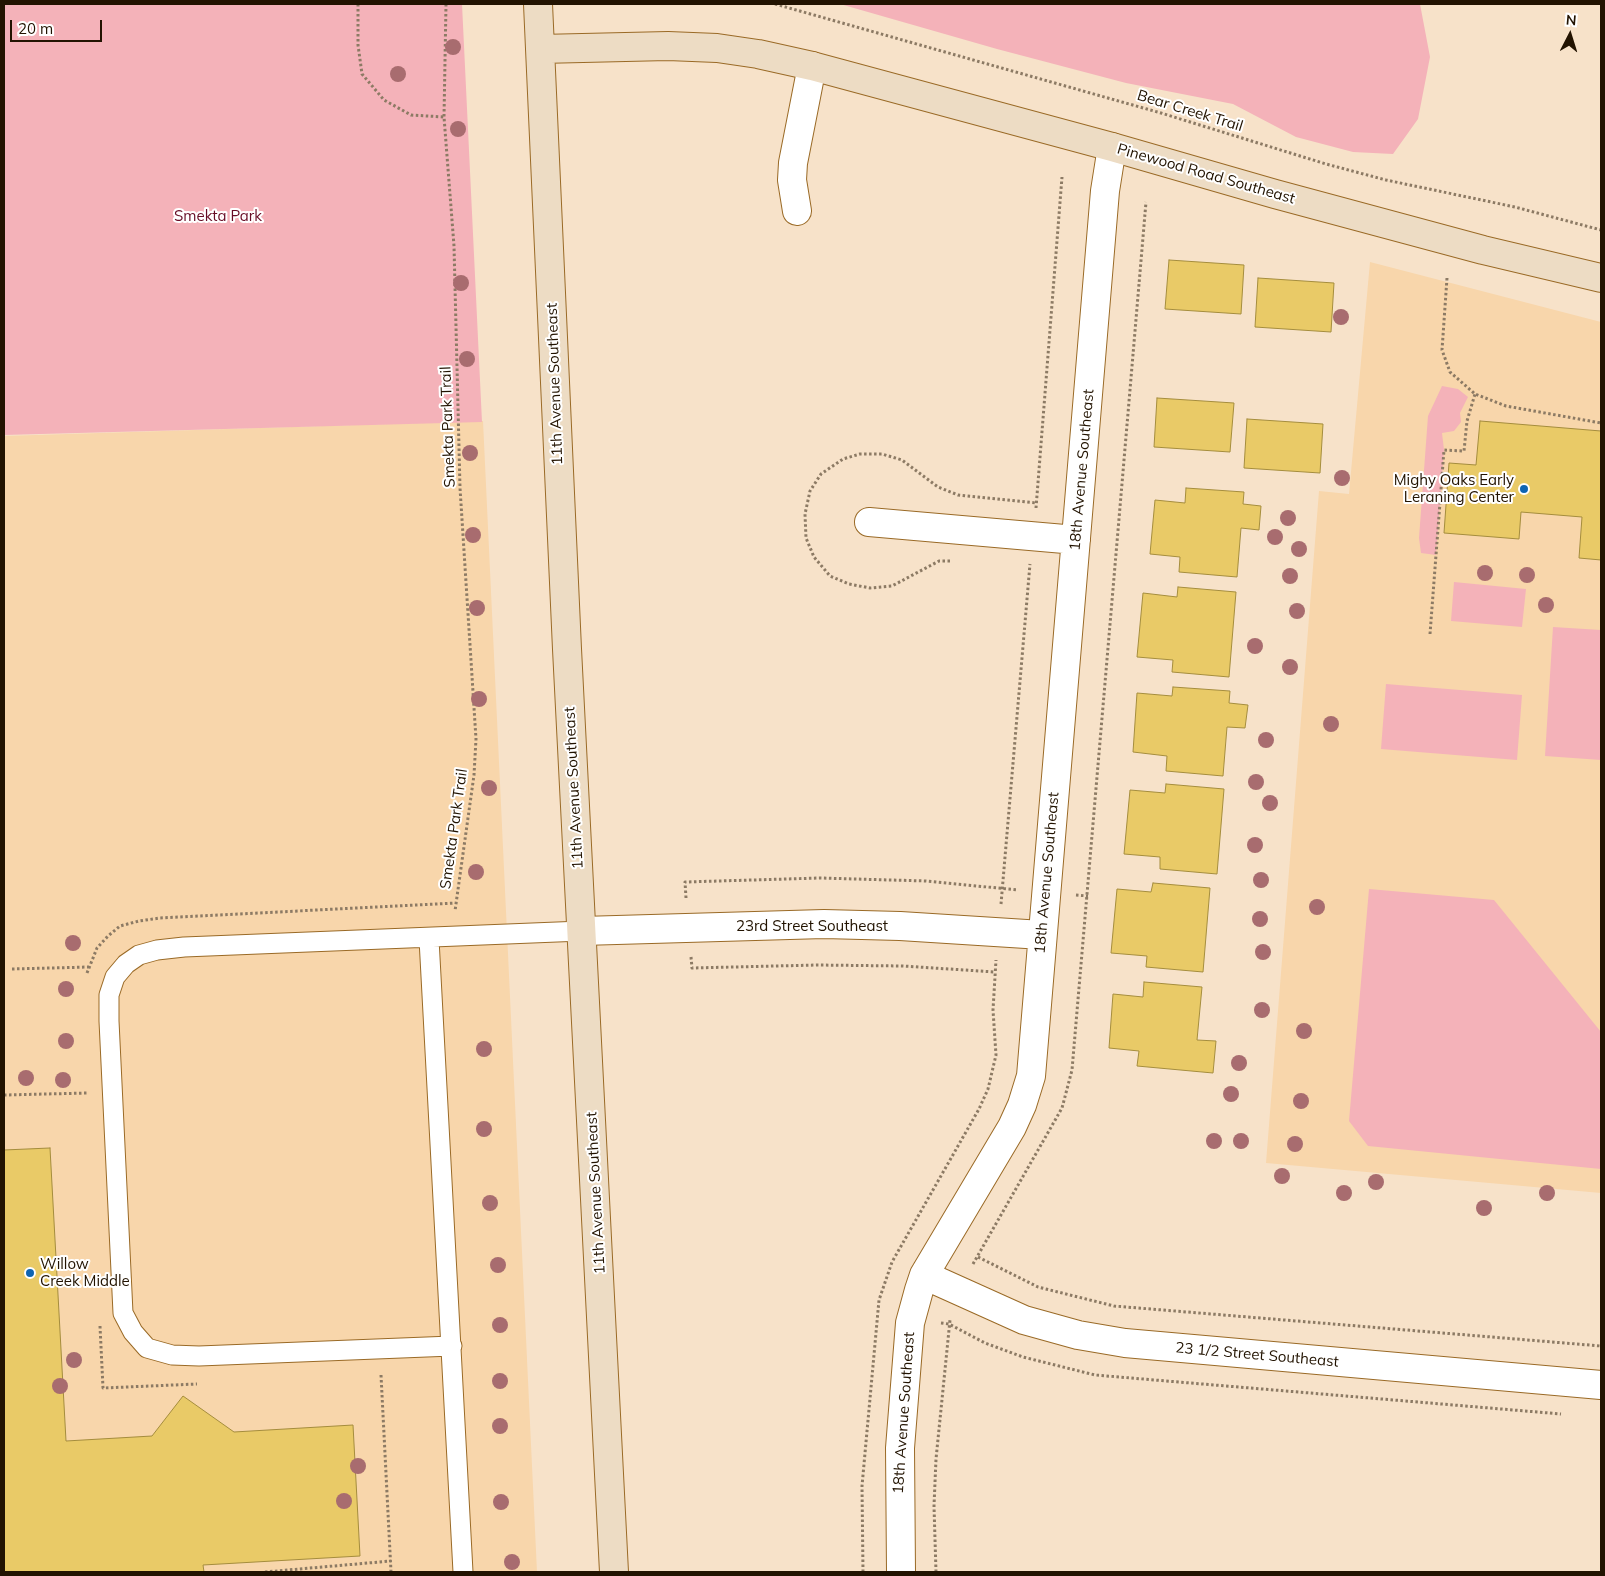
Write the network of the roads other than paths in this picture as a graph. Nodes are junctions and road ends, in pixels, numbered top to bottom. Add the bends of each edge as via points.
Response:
1 (538, 4) edge
2 (540, 49) junction
3 (812, 66) junction
4 (1112, 147) junction
5 (797, 211) dead end
6 (1601, 278) edge
7 (870, 522) dead end
8 (1076, 540) junction
9 (582, 931) junction
10 (1042, 935) junction
11 (429, 939) junction
12 (924, 1275) junction
13 (452, 1346) junction
14 (1601, 1386) edge
15 (462, 1572) edge
16 (614, 1572) edge
17 (901, 1572) edge

1 - 2 main road, 11th Avenue Southeast
2 - 3 main road, Pinewood Road Southeast via 717,48
2 - 9 main road, 11th Avenue Southeast
3 - 4 main road, Pinewood Road Southeast
3 - 5 street via 793,163
4 - 6 main road, Pinewood Road Southeast via 1275,194
4 - 8 street, 18th Avenue Southeast via 1105,191
7 - 8 street
8 - 10 street, 18th Avenue Southeast
9 - 10 street, 23rd Street Southeast via 824,924
9 - 11 lane
9 - 16 main road, 11th Avenue Southeast
10 - 12 street, 18th Avenue Southeast via 1031,1076 1022,1105
11 - 13 lane
11 - 13 lane via 157,950 139,955 115,977 109,995 123,1313 147,1348 172,1355
12 - 14 street, 23 1/2 Street Southeast via 1024,1320 1125,1344
12 - 17 street, 18th Avenue Southeast via 910,1323 905,1376 899,1486
13 - 15 lane

